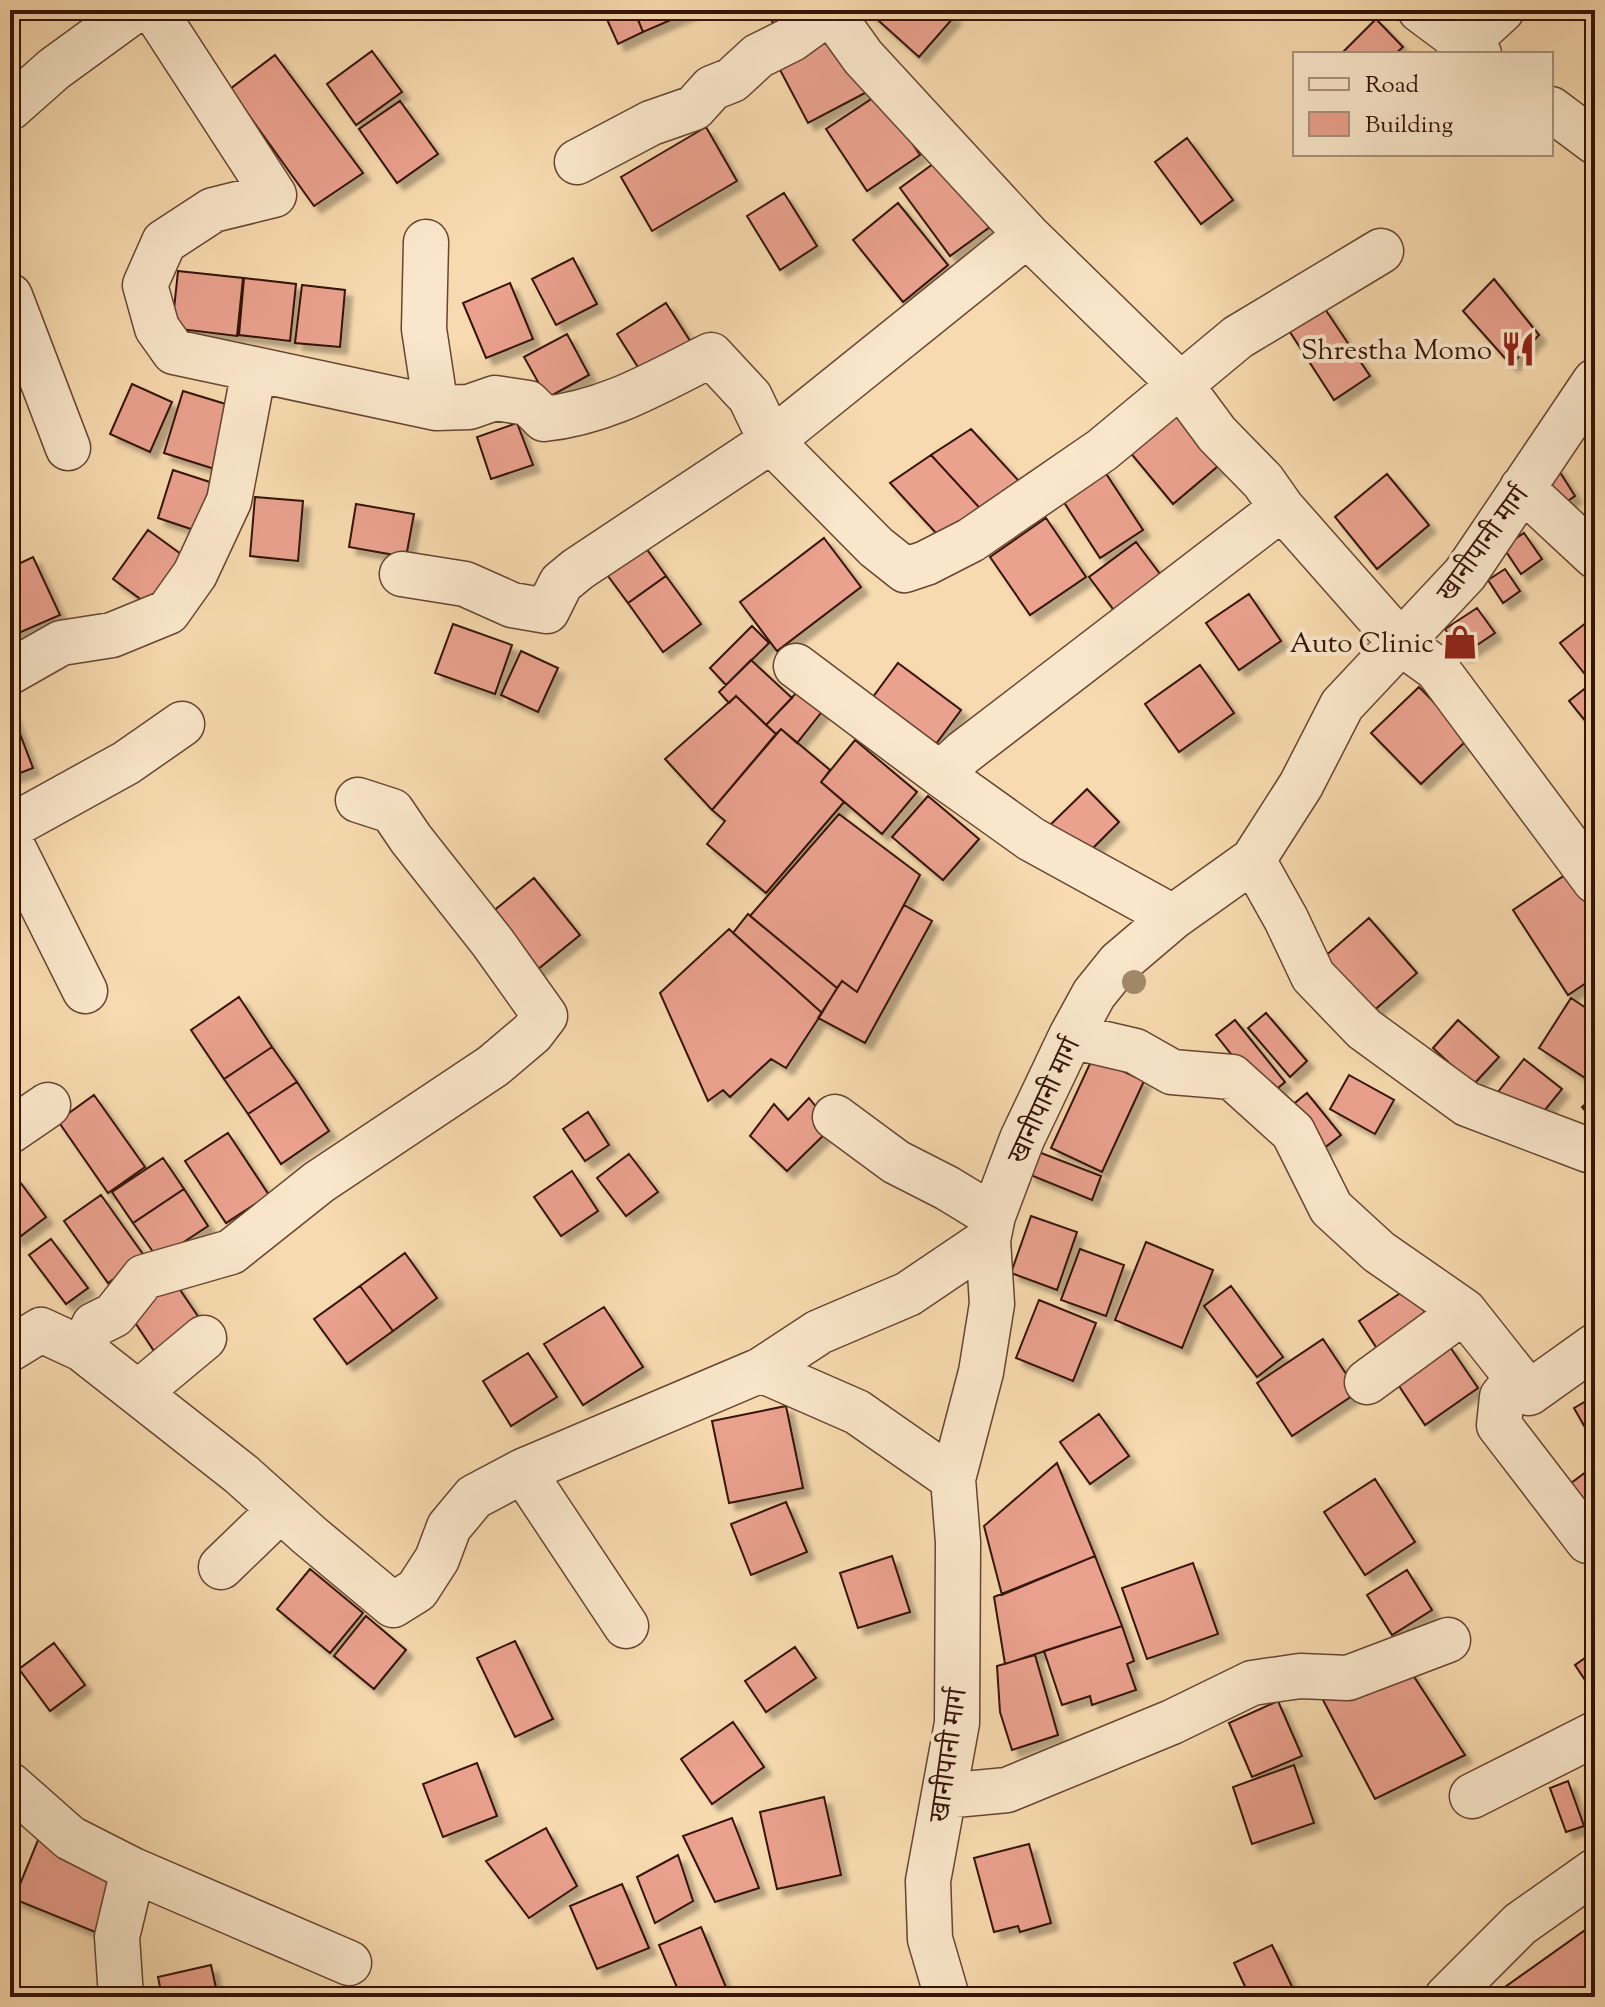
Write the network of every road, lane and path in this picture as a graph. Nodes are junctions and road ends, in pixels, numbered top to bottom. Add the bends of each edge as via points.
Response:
1 (135, 10) edge
2 (154, 10) edge
3 (1420, 10) edge
4 (1502, 10) edge
5 (831, 11) edge
6 (1472, 49) edge
7 (10, 108) edge
8 (1553, 110) edge
9 (1594, 138) edge
10 (577, 162) dead end
11 (1027, 235) junction
12 (426, 242) dead end
13 (1381, 251) dead end
14 (10, 296) edge
15 (254, 370) junction
16 (1595, 381) edge
17 (1180, 384) junction
18 (436, 408) junction
19 (771, 441) junction
20 (68, 448) dead end
21 (1522, 488) junction
22 (1282, 508) junction
23 (1595, 556) edge
24 (402, 574) dead end
25 (1401, 643) junction
26 (796, 666) dead end
27 (10, 672) edge
28 (182, 724) dead end
29 (940, 774) junction
30 (358, 800) dead end
31 (10, 827) edge
32 (10, 841) edge
33 (1253, 860) junction
34 (1595, 881) edge
35 (1173, 917) junction
36 (85, 991) dead end
37 (1071, 1036) junction
38 (48, 1105) dead end
39 (835, 1117) dead end
40 (10, 1131) edge
41 (1588, 1150) dead end
42 (991, 1228) junction
43 (1464, 1311) junction
44 (204, 1338) dead end
45 (1595, 1346) edge
46 (10, 1349) edge
47 (82, 1349) junction
48 (761, 1370) junction
49 (1517, 1378) junction
50 (1367, 1382) dead end
51 (138, 1393) junction
52 (523, 1471) junction
53 (953, 1479) junction
54 (280, 1510) junction
55 (1595, 1542) edge
56 (221, 1567) dead end
57 (626, 1626) dead end
58 (1448, 1640) dead end
59 (1595, 1734) edge
60 (10, 1785) edge
61 (944, 1796) junction
62 (1472, 1796) dead end
63 (133, 1870) junction
64 (1595, 1871) edge
65 (349, 1963) dead end
66 (121, 1997) edge
67 (947, 1997) edge
68 (1447, 1997) edge

1 - 7 street
2 - 15 street via 274,195 213,210 164,242 145,285 157,328 174,352
3 - 6 street
4 - 6 street
5 - 10 street via 758,56 732,80 712,88 694,108 651,123
5 - 11 street via 863,57
8 - 9 street
11 - 17 street
11 - 19 street
12 - 18 street via 424,329
13 - 17 street via 1238,337
14 - 20 street
15 - 18 street
15 - 27 street via 229,501 195,574 168,612 112,635 61,643
16 - 21 street, खानीपानी मार्ग
17 - 19 street via 1102,450 971,540 905,570
17 - 22 street
18 - 19 street via 469,407 495,398 528,403 544,419 578,415 630,397 711,355 750,397
19 - 24 street via 578,569 561,583 547,611 512,605 465,584
21 - 23 street
21 - 25 street, खानीपानी मार्ग via 1465,574
22 - 25 street
22 - 29 street
25 - 33 street, खानीपानी मार्ग via 1342,705 1301,785
25 - 34 street via 1437,669
26 - 29 street
28 - 31 street via 126,763
29 - 35 street via 1031,839
30 - 47 street via 392,811 545,1016 493,1066 319,1182 231,1252 144,1277 114,1315 94,1325
32 - 36 street
33 - 35 street, खानीपानी मार्ग
33 - 41 street via 1313,976 1364,1029 1467,1104
35 - 37 street, खानीपानी मार्ग via 1119,963
37 - 42 street, खानीपानी मार्ग via 1022,1139
37 - 43 street via 1135,1051 1172,1072 1232,1077 1293,1132 1331,1208 1379,1252
38 - 40 street
39 - 42 street via 896,1162 947,1188
42 - 48 street via 908,1294 819,1332
42 - 53 street, खानीपानी मार्ग via 992,1304 981,1372
43 - 49 street
43 - 50 street
44 - 51 street
45 - 49 street via 1529,1393
46 - 47 street via 41,1330
47 - 51 street
48 - 52 street
48 - 53 street via 857,1412
49 - 55 street via 1502,1397 1499,1425 1588,1541
51 - 54 street
52 - 54 street via 474,1497 449,1527 417,1590 393,1605
52 - 57 street
53 - 61 street, खानीपानी मार्ग via 957,1723
54 - 56 street
58 - 61 street via 1348,1678 1300,1676 1252,1683 1007,1790
59 - 62 street
60 - 63 street via 70,1838
61 - 67 street, खानीपानी मार्ग via 928,1881 930,1939
63 - 65 street
63 - 66 street via 117,1937
64 - 68 street via 1520,1924

